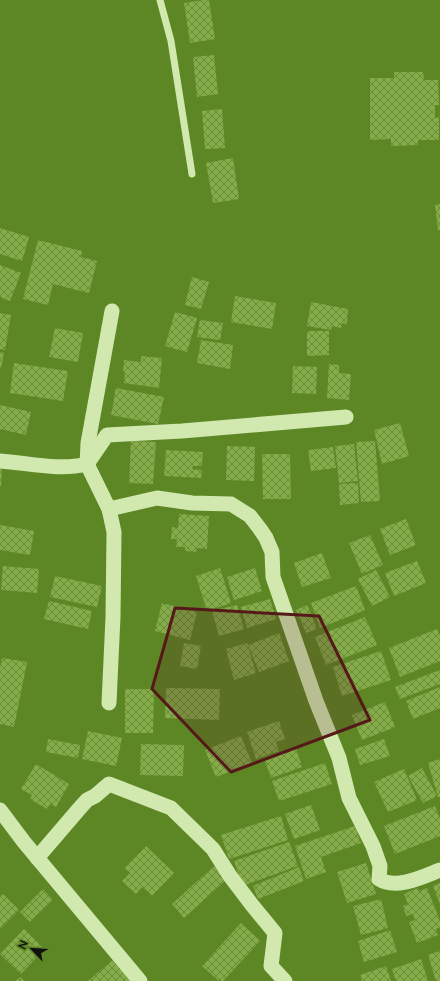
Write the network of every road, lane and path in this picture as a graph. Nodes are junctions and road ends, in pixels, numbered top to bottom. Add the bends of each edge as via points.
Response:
1 (160, 0) edge
2 (192, 174) dead end
3 (112, 311) dead end
4 (346, 417) dead end
5 (0, 461) edge
6 (87, 464) junction
7 (109, 509) junction
8 (109, 703) dead end
9 (0, 810) edge
10 (37, 858) junction
11 (440, 870) edge
12 (140, 981) edge
13 (285, 981) edge

1 - 2 lane via 171,41
3 - 6 street via 88,443
4 - 6 street via 107,435
5 - 6 street via 48,467 76,467
6 - 7 street
7 - 8 street via 114,532
7 - 11 street via 157,498 192,503 231,504 250,516 266,538 272,552 273,577 316,701 339,758 349,798 373,846 380,866 379,879 385,883 403,882
9 - 10 street
10 - 12 street
10 - 13 street via 79,808 109,784 171,808 214,850 230,876 275,933 271,966

